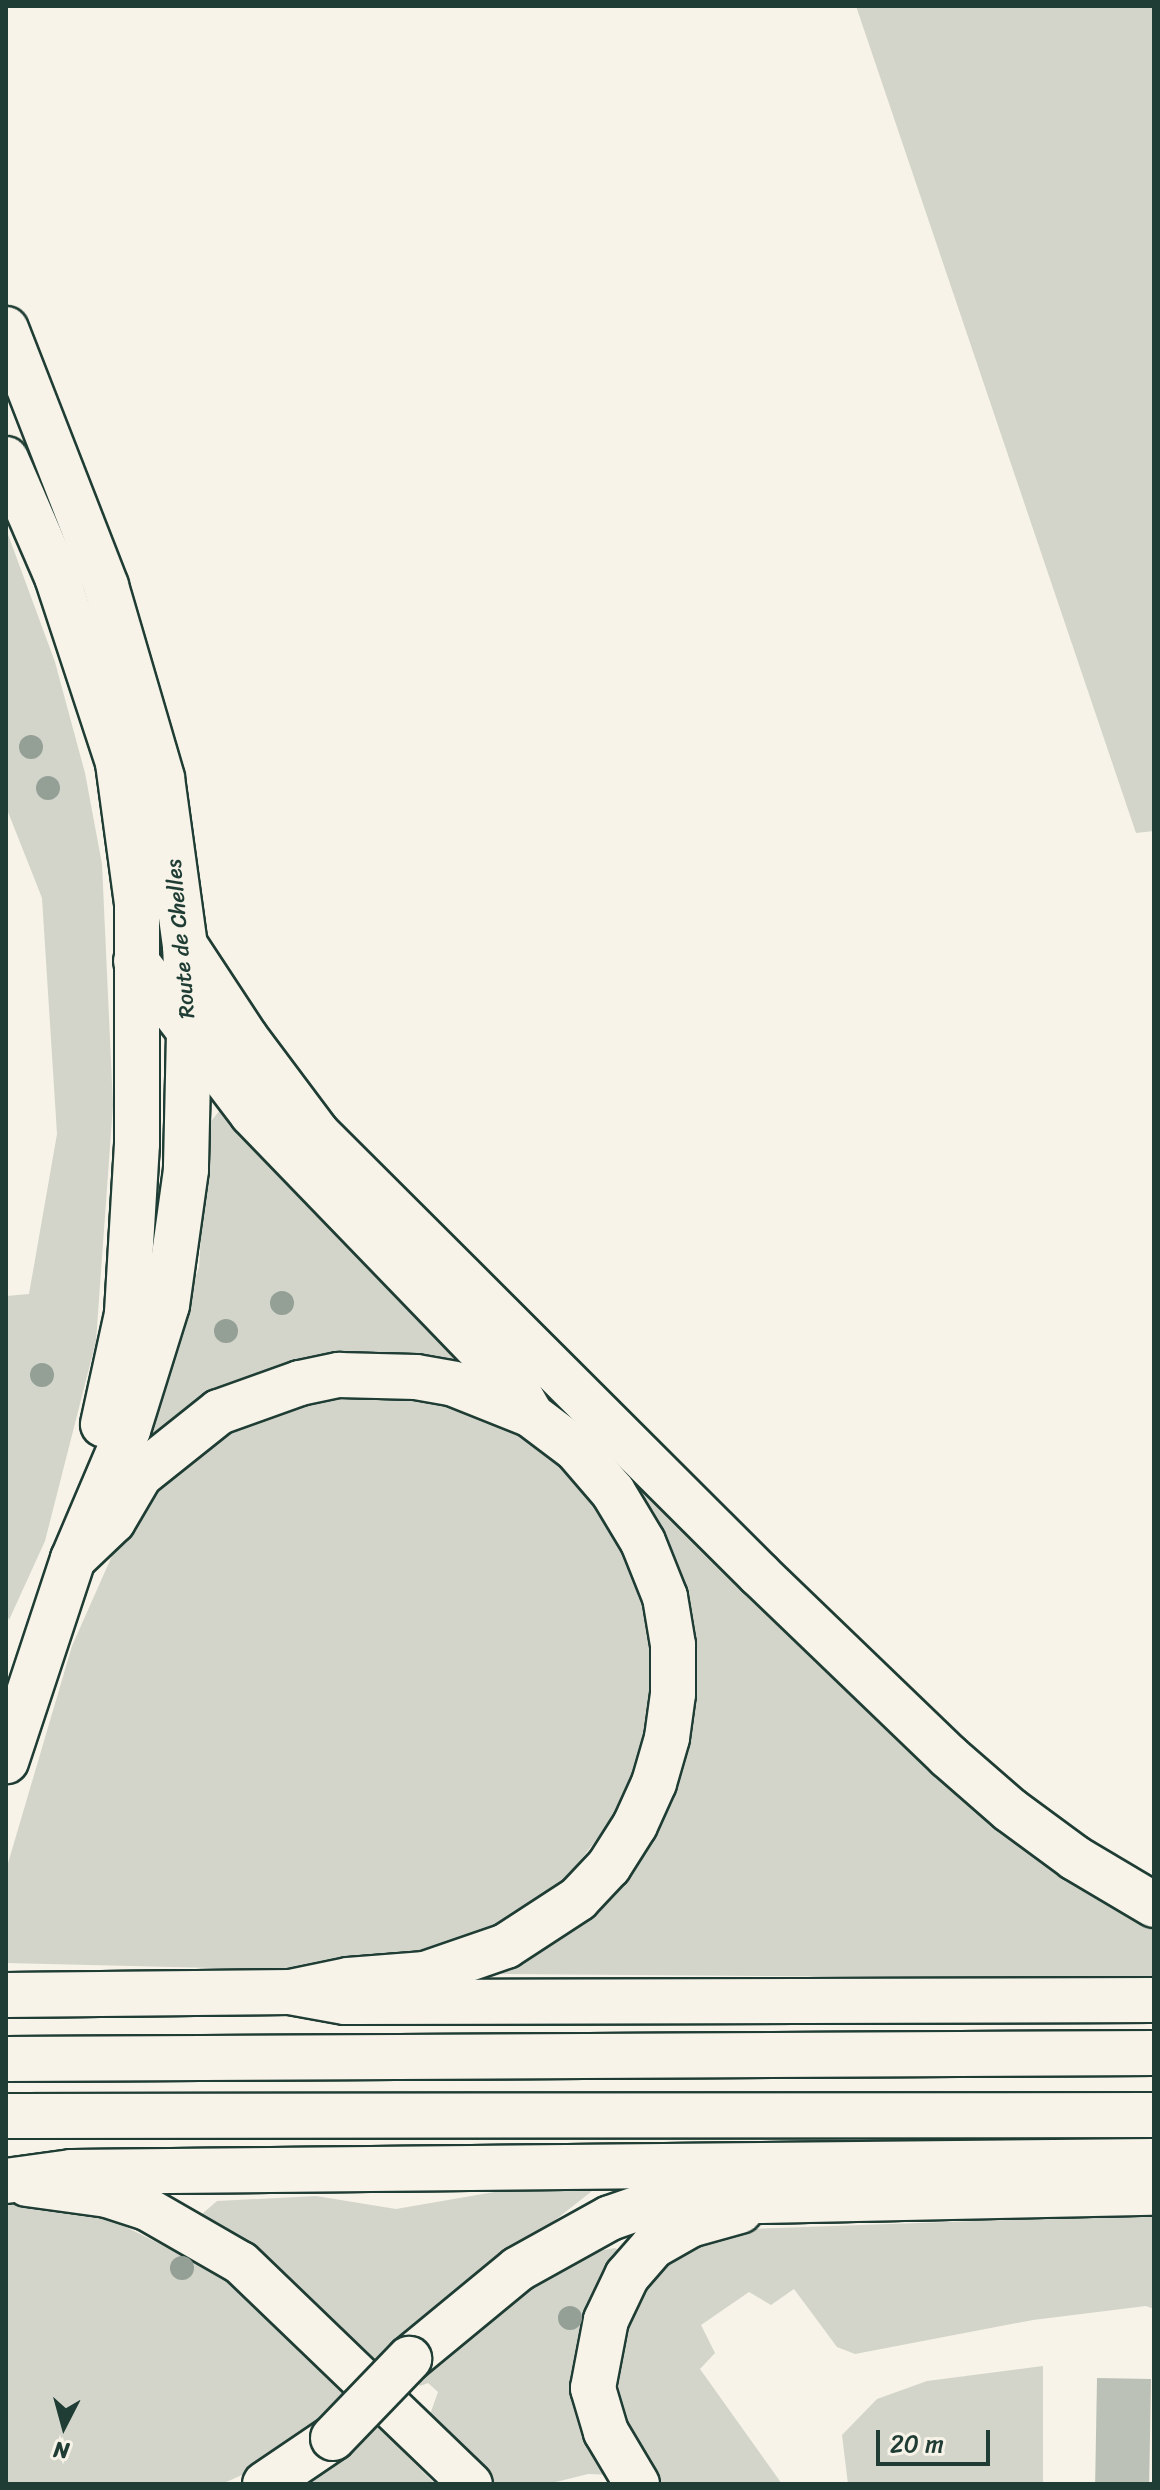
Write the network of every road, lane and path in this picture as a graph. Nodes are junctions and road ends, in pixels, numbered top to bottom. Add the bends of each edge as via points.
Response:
1 (6, 329) edge
2 (6, 459) edge
3 (185, 945) junction
4 (136, 961) junction
5 (189, 1033) junction
6 (531, 1415) junction
7 (73, 1559) junction
8 (6, 1761) edge
9 (1154, 1905) edge
10 (290, 1992) junction
11 (6, 1995) edge
12 (1154, 2000) edge
13 (1154, 2053) edge
14 (6, 2059) edge
15 (1154, 2115) edge
16 (6, 2116) edge
17 (1154, 2161) edge
18 (6, 2181) edge
19 (1154, 2193) edge
20 (760, 2201) junction
21 (265, 2484) edge
22 (471, 2484) edge
23 (637, 2484) edge

1 - 3 main road, Route de Chelles via 106,586 154,748
2 - 4 main road, Route de Chelles via 57,577 118,763 137,904
3 - 5 main road, Route de Chelles
3 - 9 main road via 317,1133 760,1575 1010,1810 1075,1858
4 - 5 main road
4 - 7 main road, Route de Chelles via 137,1144 127,1314
5 - 6 main road via 252,1114 514,1385
5 - 7 main road, Route de Chelles via 186,1170 167,1305 128,1430
6 - 7 main road via 454,1384 416,1377 339,1375 288,1387 219,1412 193,1431 140,1475 113,1521
6 - 10 main road via 576,1449 613,1492 643,1542 665,1597 673,1645 673,1694 654,1783 609,1866 578,1899 538,1928 506,1946 425,1974 348,1980
7 - 8 main road, Route de Chelles
10 - 11 main road
10 - 12 main road via 345,2002
13 - 14 main road
15 - 16 main road
17 - 18 main road via 71,2172
18 - 22 street via 107,2196 147,2209 241,2263
19 - 20 main road
20 - 21 main road, bridge via 722,2191 659,2201 610,2218 518,2269 409,2359 333,2438
20 - 23 main road via 731,2216 690,2225 653,2246 627,2276 606,2320 593,2388 606,2432

